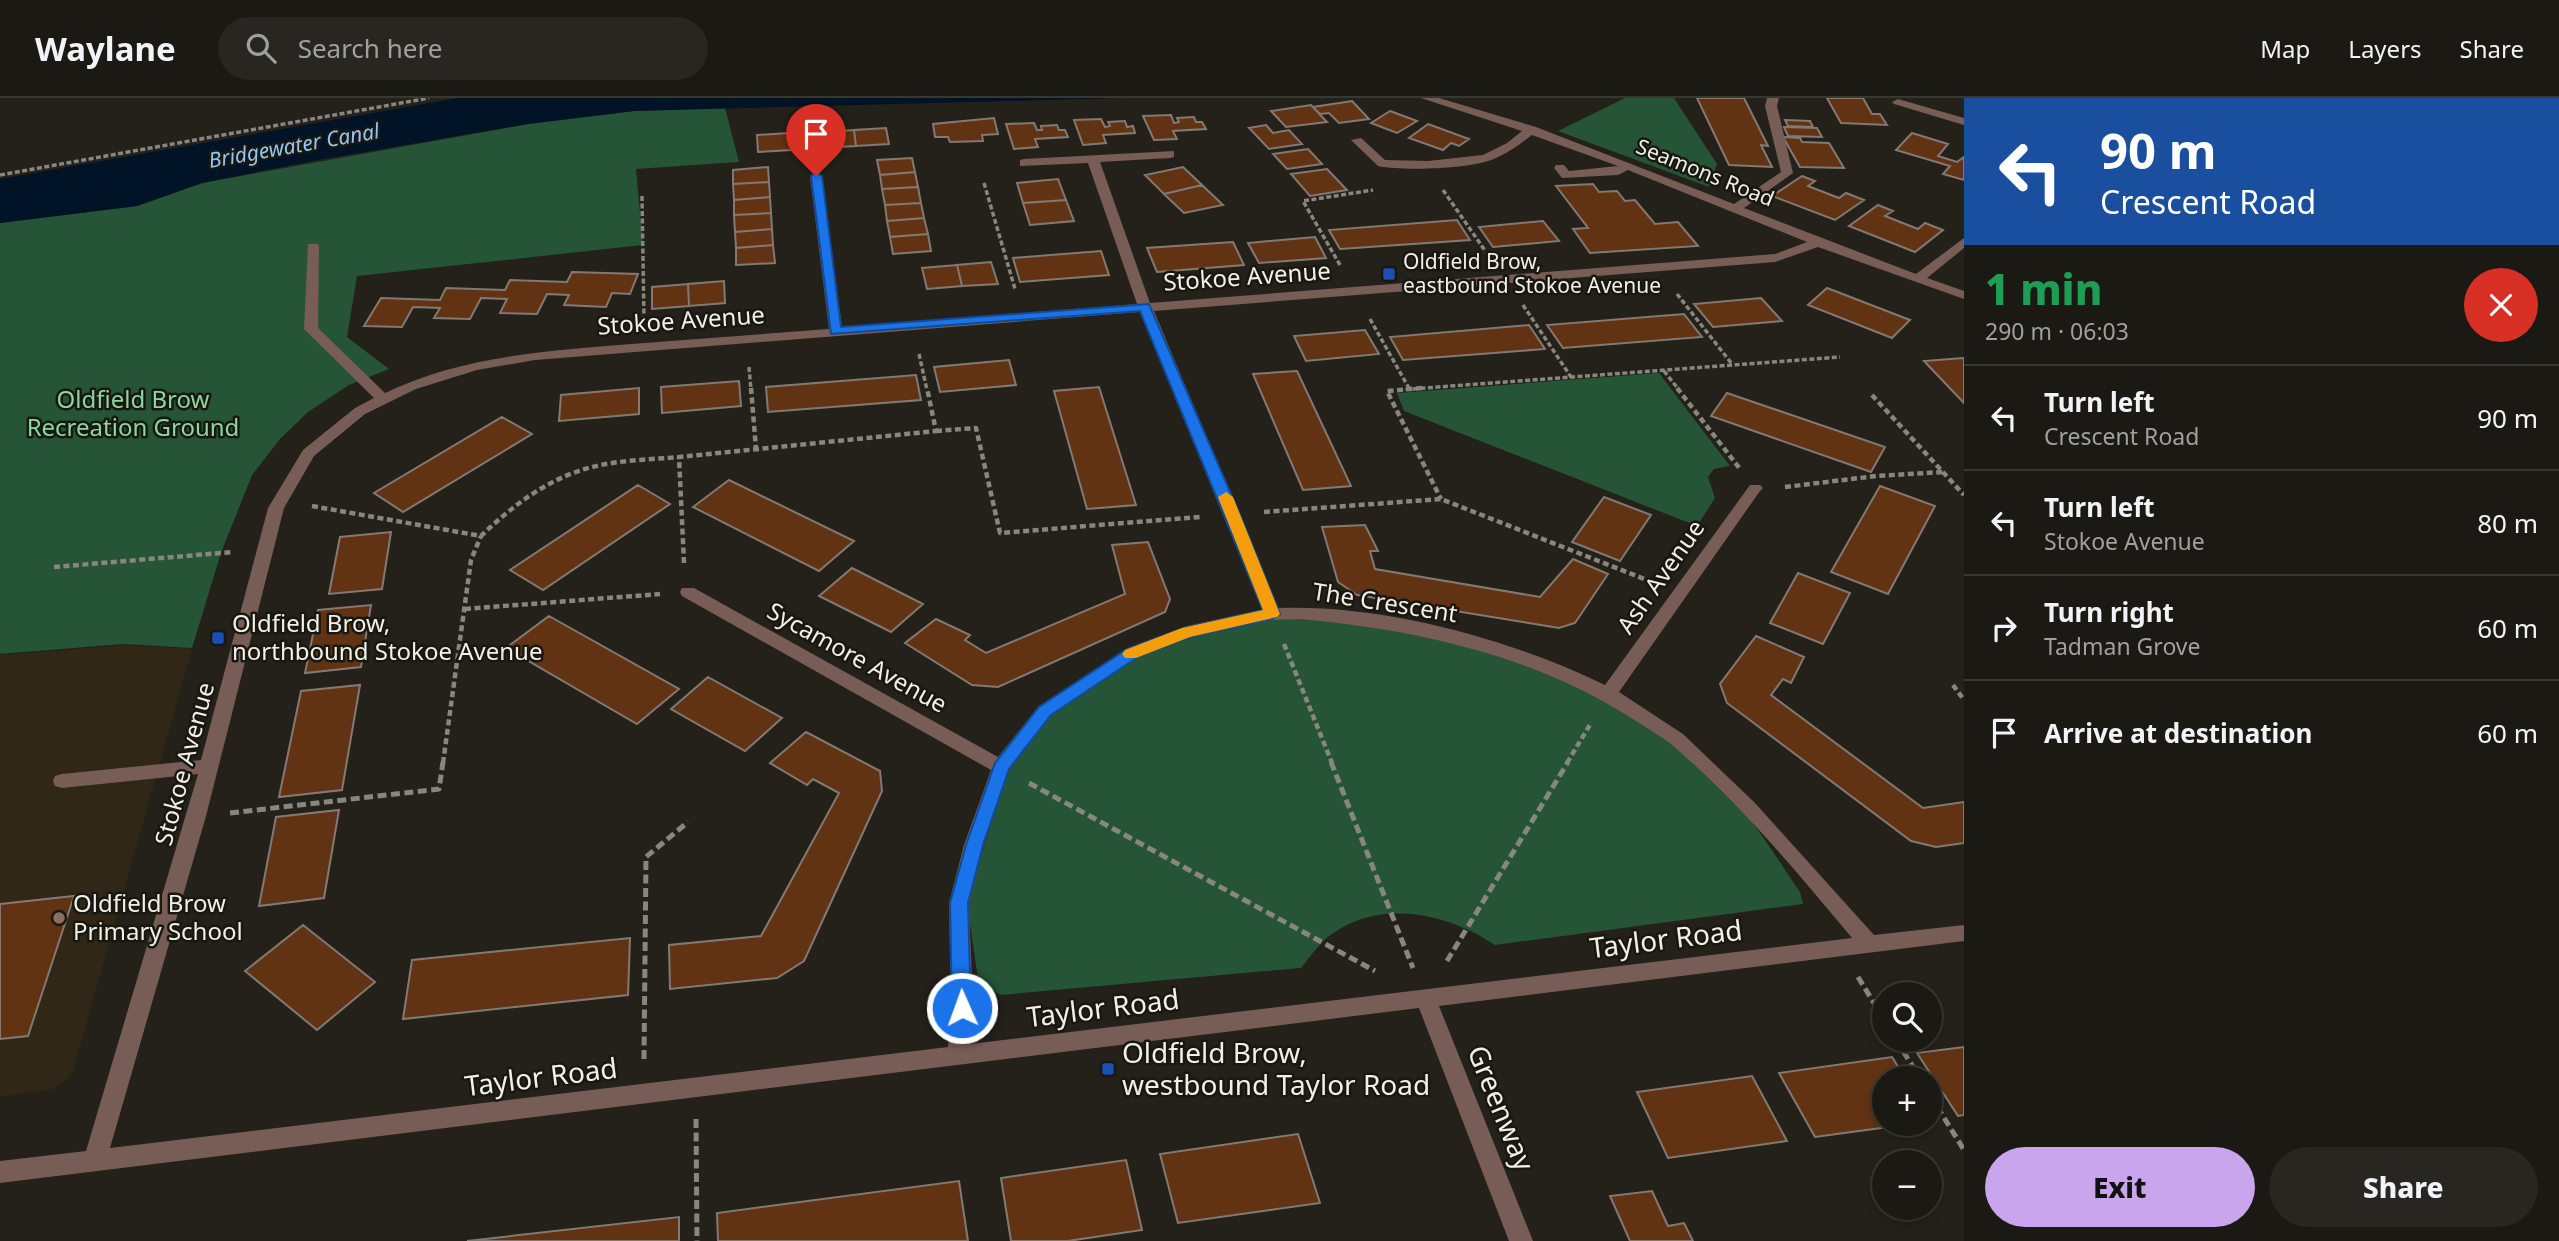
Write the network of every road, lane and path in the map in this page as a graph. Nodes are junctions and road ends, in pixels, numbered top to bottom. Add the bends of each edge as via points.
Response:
1 (429, 98) edge
2 (1427, 98) edge
3 (1773, 98) edge
4 (1898, 102) dead end
5 (1964, 122) edge
6 (1532, 129) junction
7 (1357, 139) dead end
8 (1170, 154) dead end
9 (1093, 159) junction
10 (1024, 163) dead end
11 (1382, 163) junction
12 (1628, 165) junction
13 (1560, 168) dead end
14 (1392, 172) dead end
15 (0, 175) edge
16 (816, 176) dead end
17 (1435, 180) dead end
18 (984, 183) dead end
19 (1382, 188) dead end
20 (642, 196) dead end
21 (1736, 208) junction
22 (1815, 240) junction
23 (1964, 242) edge
24 (313, 247) dead end
25 (1656, 268) junction
26 (1917, 279) junction
27 (1507, 280) junction
28 (1355, 293) junction
29 (1964, 295) edge
30 (1145, 307) junction
31 (1023, 317) junction
32 (913, 326) junction
33 (836, 331) junction
34 (746, 338) junction
35 (644, 346) junction
36 (1840, 357) dead end
37 (1732, 365) junction
38 (1663, 370) junction
39 (1571, 377) junction
40 (1410, 390) junction
41 (1872, 395) dead end
42 (383, 399) junction
43 (936, 431) junction
44 (756, 449) junction
45 (679, 457) junction
46 (1943, 472) junction
47 (1755, 488) junction
48 (1964, 495) edge
49 (1441, 499) junction
50 (281, 500) junction
51 (1233, 515) junction
52 (481, 536) junction
53 (265, 550) junction
54 (54, 567) dead end
55 (688, 592) junction
56 (1679, 592) junction
57 (465, 609) junction
58 (1272, 614) junction
59 (1953, 685) dead end
60 (1608, 694) junction
61 (1964, 700) edge
62 (209, 766) junction
63 (1001, 767) junction
64 (62, 781) dead end
65 (196, 816) junction
66 (688, 822) dead end
67 (1964, 933) edge
68 (1868, 944) junction
69 (1840, 948) junction
70 (1425, 998) junction
71 (1872, 1000) edge
72 (958, 1056) junction
73 (696, 1089) junction
74 (644, 1095) junction
75 (1942, 1114) edge
76 (1964, 1150) edge
77 (95, 1160) junction
78 (0, 1172) edge
79 (697, 1241) edge
80 (1521, 1241) edge

1 - 15 path
2 - 6 street, Seamons Road
3 - 21 street via 1787,173
4 - 5 street
6 - 11 street via 1486,158 1428,165
6 - 12 street, Seamons Road
7 - 11 street
8 - 9 street
9 - 10 street
9 - 30 street
11 - 14 street
12 - 13 street via 1618,171 1566,175
12 - 21 street, Seamons Road
16 - 33 street
17 - 27 path
18 - 31 path
19 - 28 path via 1303,201
20 - 35 path
21 - 22 street, Seamons Road
22 - 25 street, Stokoe Avenue via 1794,254 1775,258
22 - 26 street, Seamons Road
23 - 26 street
24 - 42 street via 311,329
25 - 27 street, Stokoe Avenue
25 - 37 path
26 - 29 street, Seamons Road
27 - 28 street, Stokoe Avenue
27 - 39 path
28 - 30 street, Stokoe Avenue
28 - 40 path
30 - 31 street, Stokoe Avenue
30 - 51 street
31 - 32 street, Stokoe Avenue
32 - 33 street, Stokoe Avenue
32 - 43 path
33 - 34 street, Stokoe Avenue
34 - 35 street, Stokoe Avenue
34 - 44 path
35 - 42 street, Stokoe Avenue via 475,366
36 - 37 path
37 - 38 path
38 - 39 path
38 - 47 path
39 - 40 path
40 - 49 path via 1387,391
41 - 46 path
42 - 50 street, Stokoe Avenue via 360,411 308,453
43 - 44 path
43 - 51 path via 976,428 1000,533
44 - 45 path
45 - 52 path via 575,472 512,506
45 - 55 path
46 - 47 path
46 - 48 path
47 - 56 street, Ash Avenue
49 - 51 path
49 - 56 path
50 - 52 path
50 - 53 street, Stokoe Avenue
51 - 58 street
52 - 57 path via 471,561
53 - 54 path
53 - 62 street, Stokoe Avenue
55 - 57 path
55 - 63 street, Sycamore Avenue
56 - 60 street, Ash Avenue
57 - 65 path via 439,789
58 - 60 street, The Crescent via 1366,619 1446,635 1519,657
58 - 63 street, The Crescent via 1187,632 1132,653 1045,711
58 - 70 path
59 - 61 path
60 - 68 street, The Crescent via 1677,739 1748,808
60 - 70 path
62 - 64 street
62 - 65 street, Stokoe Avenue
63 - 70 path
63 - 72 street, The Crescent via 959,903 962,1008
65 - 77 street, Stokoe Avenue
66 - 74 path via 646,857
67 - 68 street, Taylor Road
68 - 69 street, Taylor Road
69 - 70 street, Taylor Road
69 - 71 path
70 - 72 street, Taylor Road
70 - 80 street, Greenway
72 - 73 street, Taylor Road
73 - 74 street, Taylor Road
73 - 79 path
74 - 77 street, Taylor Road
75 - 76 path
77 - 78 street, Taylor Road

